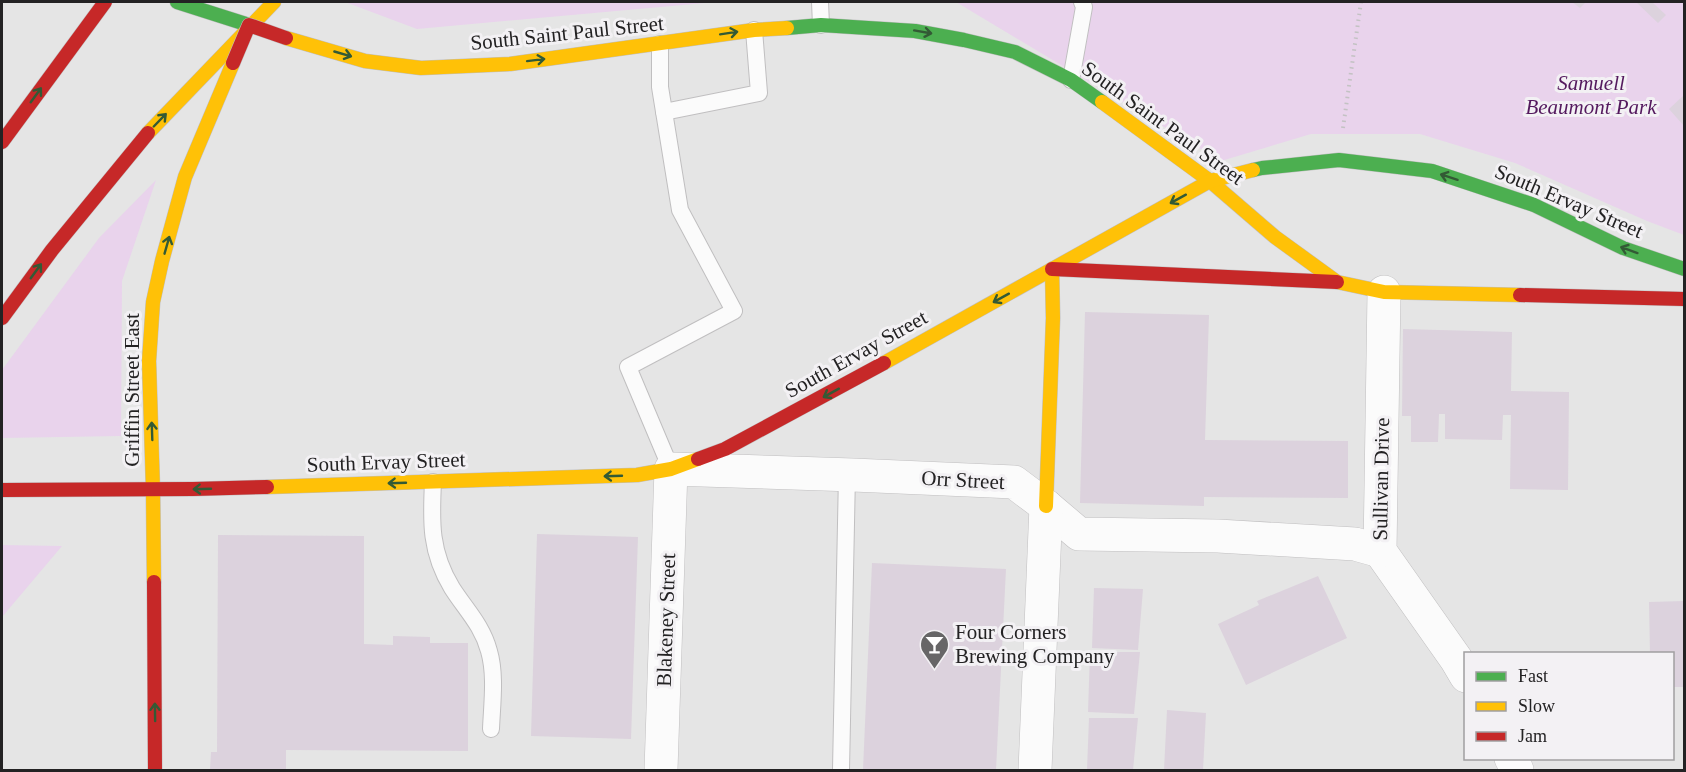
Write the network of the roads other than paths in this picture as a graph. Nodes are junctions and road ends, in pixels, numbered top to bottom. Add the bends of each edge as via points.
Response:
1 (105, 2) edge
2 (177, 2) edge
3 (257, 2) edge
4 (274, 2) edge
5 (820, 2) edge
6 (1082, 2) edge
7 (821, 25) junction
8 (249, 26) junction
9 (754, 30) junction
10 (660, 44) junction
11 (1071, 80) junction
12 (664, 112) junction
13 (2, 142) edge
14 (1210, 181) junction
15 (1053, 269) junction
16 (1684, 269) edge
17 (1337, 282) junction
18 (1383, 292) junction
19 (1684, 300) edge
20 (2, 318) edge
21 (670, 469) junction
22 (848, 474) junction
23 (432, 482) junction
24 (2, 490) edge
25 (153, 490) junction
26 (1046, 506) junction
27 (1380, 551) junction
28 (1464, 673) edge
29 (491, 729) dead end
30 (155, 771) edge
31 (661, 771) edge
32 (841, 771) edge
33 (1035, 771) edge

13 -> 1 main road
2 - 8 main road, South Saint Paul Street
3 - 8 main road, Griffin Street East
20 -> 4 main road via 153,127
5 - 7 lane
6 - 11 lane
7 - 9 main road, South Saint Paul Street
7 -> 11 main road, South Saint Paul Street via 915,31 964,40 1015,52
8 -> 10 main road, South Saint Paul Street, bridge via 365,61 422,68 510,64
25 -> 8 main road, Griffin Street East, bridge via 149,361 153,302 186,177
10 -> 9 main road, South Saint Paul Street
9 - 12 lane via 759,93
10 - 12 lane
11 - 14 main road, South Saint Paul Street
12 - 21 lane via 680,210 734,311 628,367
14 -> 15 main road, South Ervay Street
16 -> 14 main road, South Ervay Street via 1623,248 1534,205 1432,171 1339,160 1262,168
14 - 17 main road, South Saint Paul Street via 1275,237
15 - 17 main road
15 -> 21 main road, South Ervay Street via 725,450
15 - 26 main road
17 - 18 main road, South Saint Paul Street
18 - 19 main road, South Saint Paul Street
18 - 27 street, Sullivan Drive
21 - 22 street, Orr Street
21 -> 23 main road, South Ervay Street via 637,475
21 - 31 street, Blakeney Street
22 - 26 street, Orr Street via 1014,482
22 - 32 lane
23 -> 25 main road, South Ervay Street
23 - 29 lane via 431,525 437,556 490,651
24 - 25 main road, South Ervay Street
30 -> 25 main road, Griffin Street East
26 - 27 street, Orr Street via 1079,534 1218,536 1355,544
26 - 33 street
27 - 28 street, Sullivan Drive

